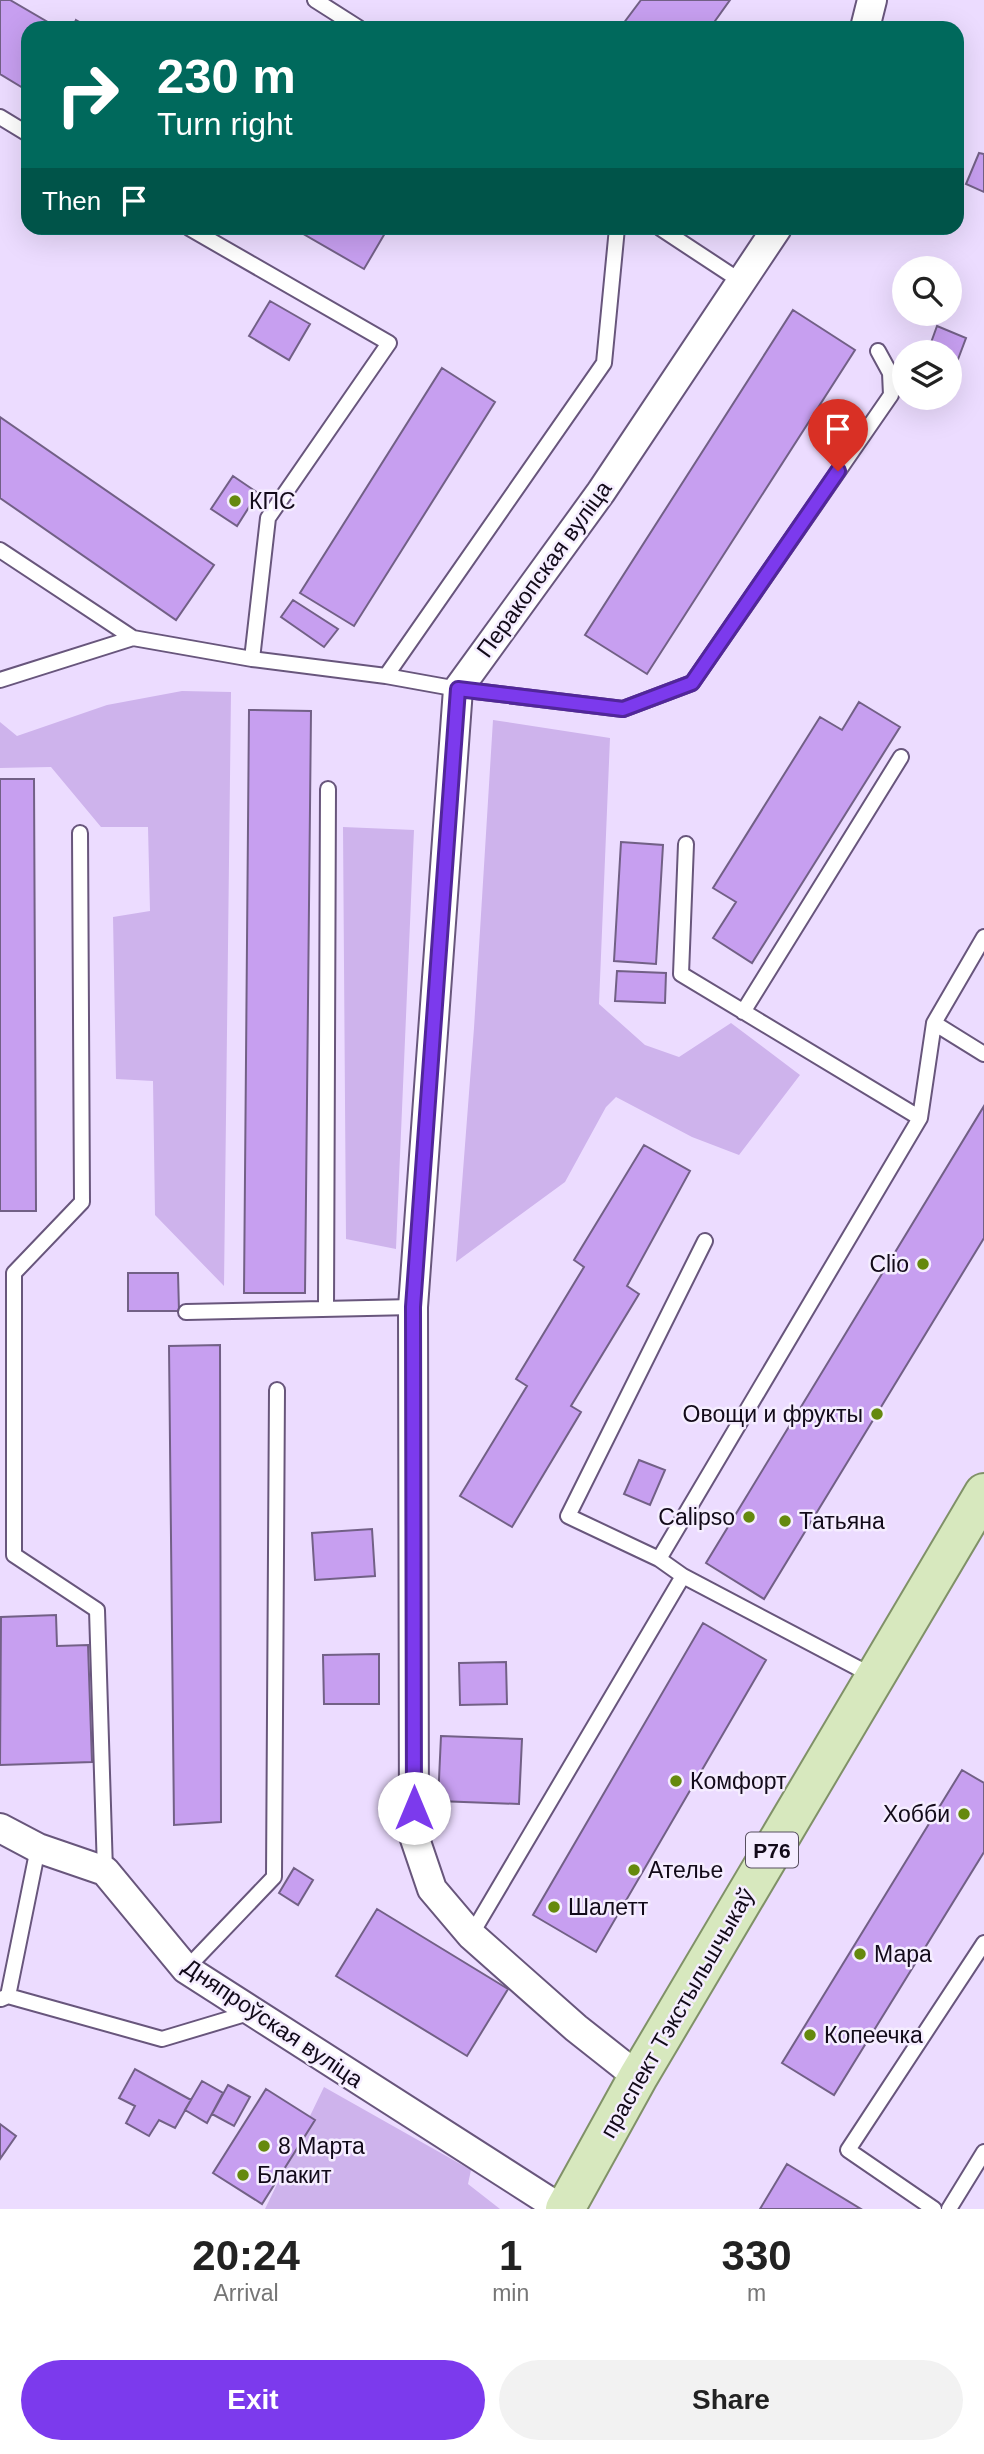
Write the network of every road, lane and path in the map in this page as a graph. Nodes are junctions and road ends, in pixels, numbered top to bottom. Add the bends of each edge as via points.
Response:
1 (315, 0) edge
2 (872, 0) edge
3 (334, 4) edge
4 (352, 21) edge
5 (867, 21) edge
6 (0, 117) edge
7 (21, 130) edge
8 (202, 235) edge
9 (616, 235) edge
10 (671, 235) edge
11 (772, 235) edge
12 (742, 282) junction
13 (878, 351) dead end
14 (0, 550) edge
15 (133, 638) junction
16 (252, 659) junction
17 (386, 676) junction
18 (0, 680) edge
19 (458, 689) junction
20 (901, 757) dead end
21 (328, 789) dead end
22 (80, 833) dead end
23 (687, 844) dead end
24 (984, 937) edge
25 (743, 1012) junction
26 (934, 1023) junction
27 (984, 1054) edge
28 (920, 1118) junction
29 (705, 1241) dead end
30 (413, 1307) junction
31 (326, 1309) junction
32 (187, 1312) dead end
33 (277, 1390) dead end
34 (984, 1493) edge
35 (659, 1559) junction
36 (683, 1576) junction
37 (874, 1677) junction
38 (0, 1828) edge
39 (38, 1849) junction
40 (105, 1871) junction
41 (471, 1935) junction
42 (984, 1943) edge
43 (186, 1969) junction
44 (4, 1998) edge
45 (253, 2012) junction
46 (638, 2077) junction
47 (984, 2152) edge
48 (563, 2209) edge
49 (934, 2209) edge
50 (949, 2209) edge

1 - 3 lane
2 - 5 street
3 - 4 lane
6 - 7 lane
8 - 16 lane via 389,343 268,517
9 - 17 lane via 604,363
10 - 12 lane
11 - 12 street, Перакопская вуліца
12 - 19 street, Перакопская вуліца via 601,492
13 - 19 lane via 890,373 891,396 692,683 623,709
14 - 15 lane
15 - 16 lane
15 - 18 lane
16 - 17 lane
17 - 19 lane
19 - 30 street
20 - 25 lane
21 - 31 lane
22 - 40 lane via 82,1202 14,1273 14,1555 97,1610
23 - 25 lane via 681,974
24 - 26 lane
25 - 28 lane
26 - 27 lane
26 - 28 lane
28 - 35 lane
29 - 35 lane via 568,1516
30 - 31 lane
30 - 41 street via 414,1836 432,1889
31 - 32 lane
33 - 43 lane via 274,1877
34 - 37 main road, праспект Тэкстыльшчыкаў / Р76
35 - 36 lane
36 - 37 lane
36 - 41 lane
37 - 46 main road, праспект Тэкстыльшчыкаў / Р76
38 - 39 street
39 - 40 street
39 - 44 lane
40 - 43 street, Дняпроўская вуліца
41 - 46 street
42 - 49 lane via 848,2150
43 - 45 street, Дняпроўская вуліца
44 - 45 lane via 162,2039
45 - 48 street, Дняпроўская вуліца
46 - 48 main road, праспект Тэкстыльшчыкаў / Р76
47 - 50 lane

